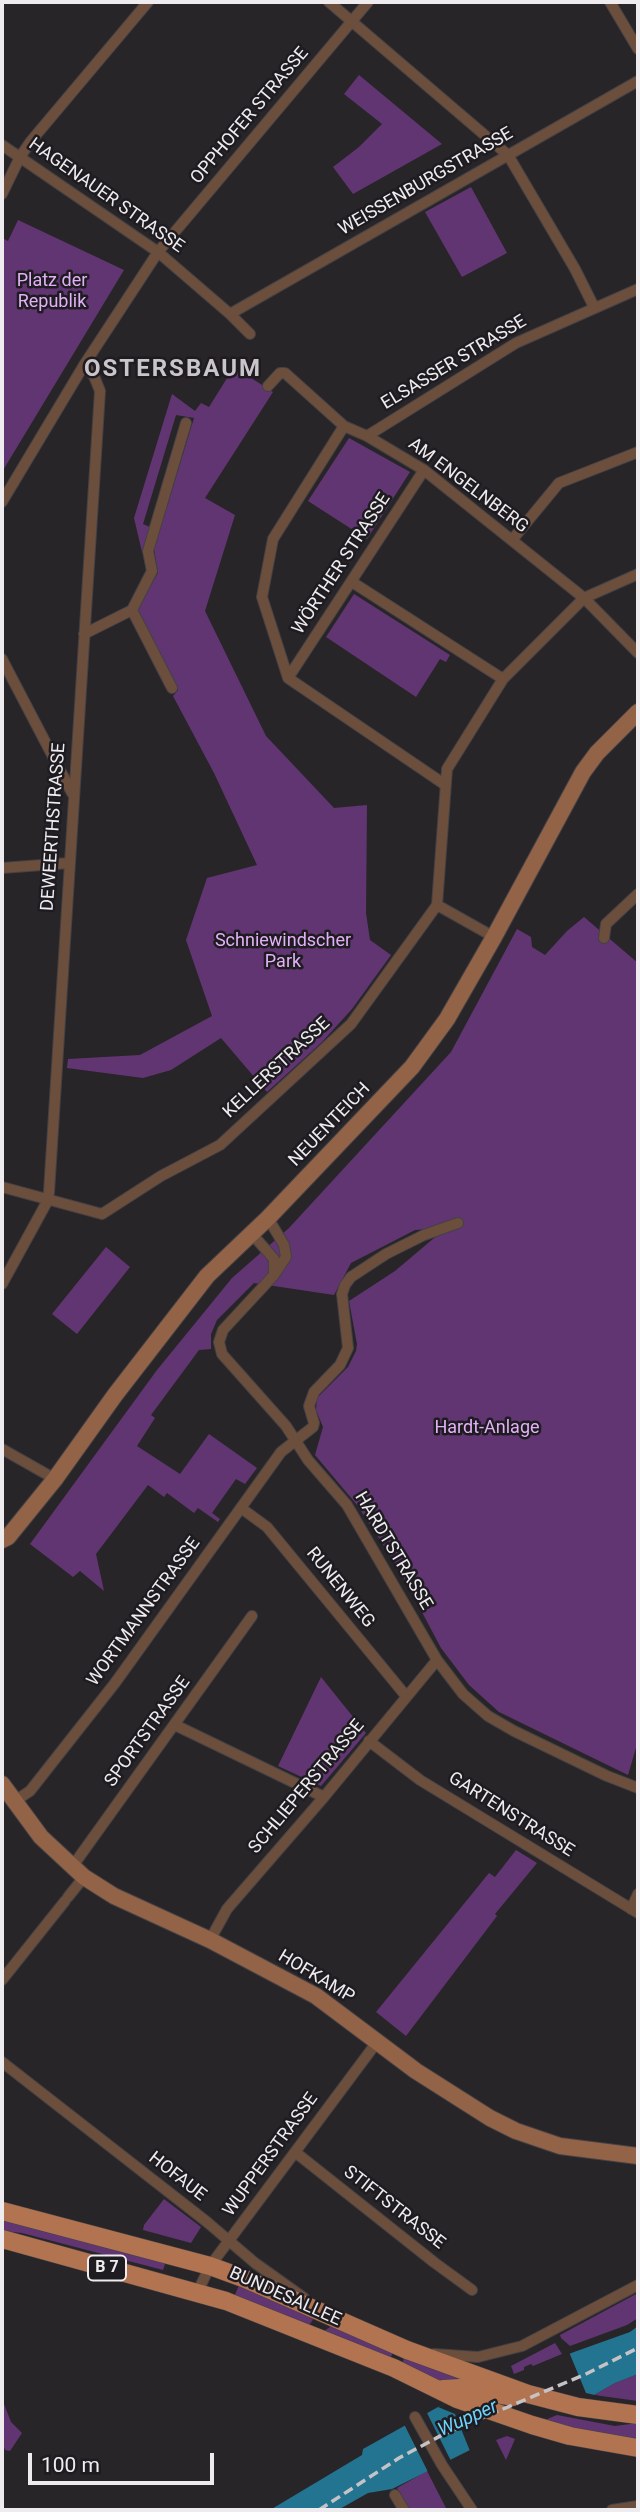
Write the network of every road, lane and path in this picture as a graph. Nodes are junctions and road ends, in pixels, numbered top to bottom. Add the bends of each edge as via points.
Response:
1 (148, 2) edge
2 (329, 2) edge
3 (368, 2) edge
4 (610, 2) edge
5 (352, 21) junction
6 (638, 23) edge
7 (626, 29) junction
8 (638, 49) edge
9 (638, 81) edge
10 (2, 145) edge
11 (508, 155) junction
12 (20, 157) junction
13 (2, 194) edge
14 (158, 252) junction
15 (638, 289) edge
16 (594, 307) junction
17 (230, 314) junction
18 (250, 334) dead end
19 (84, 365) junction
20 (268, 386) dead end
21 (186, 423) dead end
22 (344, 426) junction
23 (367, 436) junction
24 (638, 452) edge
25 (424, 470) junction
26 (2, 502) edge
27 (512, 540) junction
28 (638, 574) edge
29 (352, 582) junction
30 (584, 598) junction
31 (132, 610) junction
32 (84, 634) junction
33 (638, 653) edge
34 (2, 659) edge
35 (288, 678) junction
36 (503, 679) junction
37 (172, 688) dead end
38 (638, 712) edge
39 (444, 784) junction
40 (73, 796) junction
41 (69, 863) junction
42 (2, 867) edge
43 (638, 894) edge
44 (437, 905) junction
45 (494, 937) junction
46 (604, 938) dead end
47 (2, 1187) edge
48 (48, 1200) junction
49 (268, 1218) junction
50 (458, 1223) dead end
51 (252, 1234) junction
52 (274, 1275) junction
53 (2, 1284) edge
54 (296, 1440) junction
55 (2, 1450) edge
56 (55, 1479) junction
57 (241, 1508) junction
58 (5, 1538) edge
59 (2, 1555) edge
60 (253, 1616) dead end
61 (437, 1660) junction
62 (406, 1696) junction
63 (175, 1725) junction
64 (369, 1741) junction
65 (2, 1784) edge
66 (638, 1787) edge
67 (324, 1797) junction
68 (15, 1801) junction
69 (78, 1872) junction
70 (638, 1894) edge
71 (634, 1911) edge
72 (210, 1940) junction
73 (2, 1980) edge
74 (377, 2042) junction
75 (2, 2062) edge
76 (295, 2152) junction
77 (638, 2156) edge
78 (2, 2211) edge
79 (2, 2239) edge
80 (229, 2242) junction
81 (210, 2266) junction
82 (638, 2284) edge
83 (472, 2290) dead end
84 (198, 2291) junction
85 (332, 2318) junction
86 (317, 2338) junction
87 (407, 2350) junction
88 (433, 2389) junction
89 (570, 2405) junction
90 (638, 2415) edge
91 (415, 2417) dead end
92 (638, 2448) edge
93 (395, 2494) dead end
94 (638, 2506) edge
95 (404, 2510) edge
96 (472, 2510) edge
97 (612, 2510) edge

1 - 12 street
2 - 5 street
3 - 5 street, OPPHOFER STRASSE
4 - 7 street
5 - 11 street
5 - 14 street, OPPHOFER STRASSE
6 - 7 street
7 - 8 street
9 - 11 street, WEISSENBURGSTRASSE
10 - 12 street, HAGENAUER STRASSE
11 - 16 street
11 - 17 street, WEISSENBURGSTRASSE
12 - 13 street
12 - 14 street, HAGENAUER STRASSE
14 - 17 street, HAGENAUER STRASSE
14 - 19 street
15 - 16 street, ELSASSER STRASSE
16 - 23 street, ELSASSER STRASSE via 516,343
17 - 18 street, HAGENAUER STRASSE
19 - 26 street
19 - 32 street, DEWEERTHSTRASSE via 100,391
20 - 22 street, AM ENGELNBERG via 285,373
21 - 31 street via 148,551 152,571
22 - 23 street, AM ENGELNBERG
22 - 35 street via 273,539 262,597
23 - 25 street, AM ENGELNBERG
24 - 27 street via 559,482
25 - 27 street, AM ENGELNBERG
25 - 29 street, WÖRTHER STRASSE
27 - 30 street, AM ENGELNBERG
28 - 30 street
29 - 35 street, WÖRTHER STRASSE
29 - 36 street
30 - 33 street, AM ENGELNBERG
30 - 36 street
31 - 32 street
31 - 37 street
32 - 40 street, DEWEERTHSTRASSE
34 - 40 street
35 - 39 street
36 - 39 street via 447,769
38 - 45 street, NEUENTEICH via 583,772
39 - 44 street
40 - 41 street, DEWEERTHSTRASSE
41 - 42 street
41 - 48 street, DEWEERTHSTRASSE
43 - 46 street via 606,925
44 - 45 street
44 - 48 street, KELLERSTRASSE via 351,1024 220,1145 103,1214
45 - 49 street, NEUENTEICH via 412,1067
47 - 48 street
48 - 53 street, DEWEERTHSTRASSE
49 - 51 street, NEUENTEICH
49 - 52 street, HARDTSTRASSE via 286,1257
50 - 54 street, WORTMANNSTRASSE via 386,1254 345,1285 347,1352 314,1392 309,1406 313,1427
51 - 52 street via 274,1259
51 - 56 street, NEUENTEICH via 193,1293
52 - 54 street, HARDTSTRASSE via 223,1330 219,1342 222,1354
54 - 57 street, WORTMANNSTRASSE via 281,1452
54 - 61 street, HARDTSTRASSE via 347,1505
55 - 56 street
56 - 58 street, NEUENTEICH
57 - 62 street, RUNENWEG via 267,1527
57 - 68 street, WORTMANNSTRASSE via 115,1684 30,1791
58 - 59 street, NEUENTEICH
60 - 63 street, SPORTSTRASSE
61 - 62 street, SCHLIEPERSTRASSE
61 - 66 street, HARDTSTRASSE via 463,1694 488,1716
62 - 64 street, SCHLIEPERSTRASSE
63 - 67 street
63 - 69 street, SPORTSTRASSE
64 - 67 street, SCHLIEPERSTRASSE
64 - 71 street, GARTENSTRASSE via 420,1780
65 - 68 street, HOFKAMP
67 - 72 street, SCHLIEPERSTRASSE via 227,1909
68 - 69 street, HOFKAMP via 41,1837
69 - 72 street, HOFKAMP via 114,1896
69 - 73 street, SPORTSTRASSE via 67,1899
70 - 71 street
72 - 74 street, HOFKAMP via 316,1996
74 - 76 street, WUPPERSTRASSE
74 - 77 street, HOFKAMP via 461,2100 516,2131 560,2146
75 - 80 street, HOFAUE
76 - 80 street, WUPPERSTRASSE
76 - 83 street, STIFTSTRASSE
78 - 81 main road, BUNDESALLEE / B 7
79 - 84 main road, BUNDESALLEE / B 7
80 - 81 street, WUPPERSTRASSE
80 - 85 street, HOFAUE
81 - 84 street, WUPPERSTRASSE
81 - 85 main road, BUNDESALLEE / B 7
82 - 87 street via 522,2346 495,2354 478,2357
84 - 86 main road, BUNDESALLEE / B 7
85 - 86 main road via 316,2324
85 - 87 main road, BUNDESALLEE / B 7
86 - 88 main road, BUNDESALLEE / B 7 via 394,2368
87 - 89 main road, BUNDESALLEE / B 7
88 - 89 main road via 460,2388
88 - 92 main road, BUNDESALLEE / B 7 via 570,2436
89 - 90 main road, B 7
91 - 96 street
93 - 95 street
94 - 97 street

